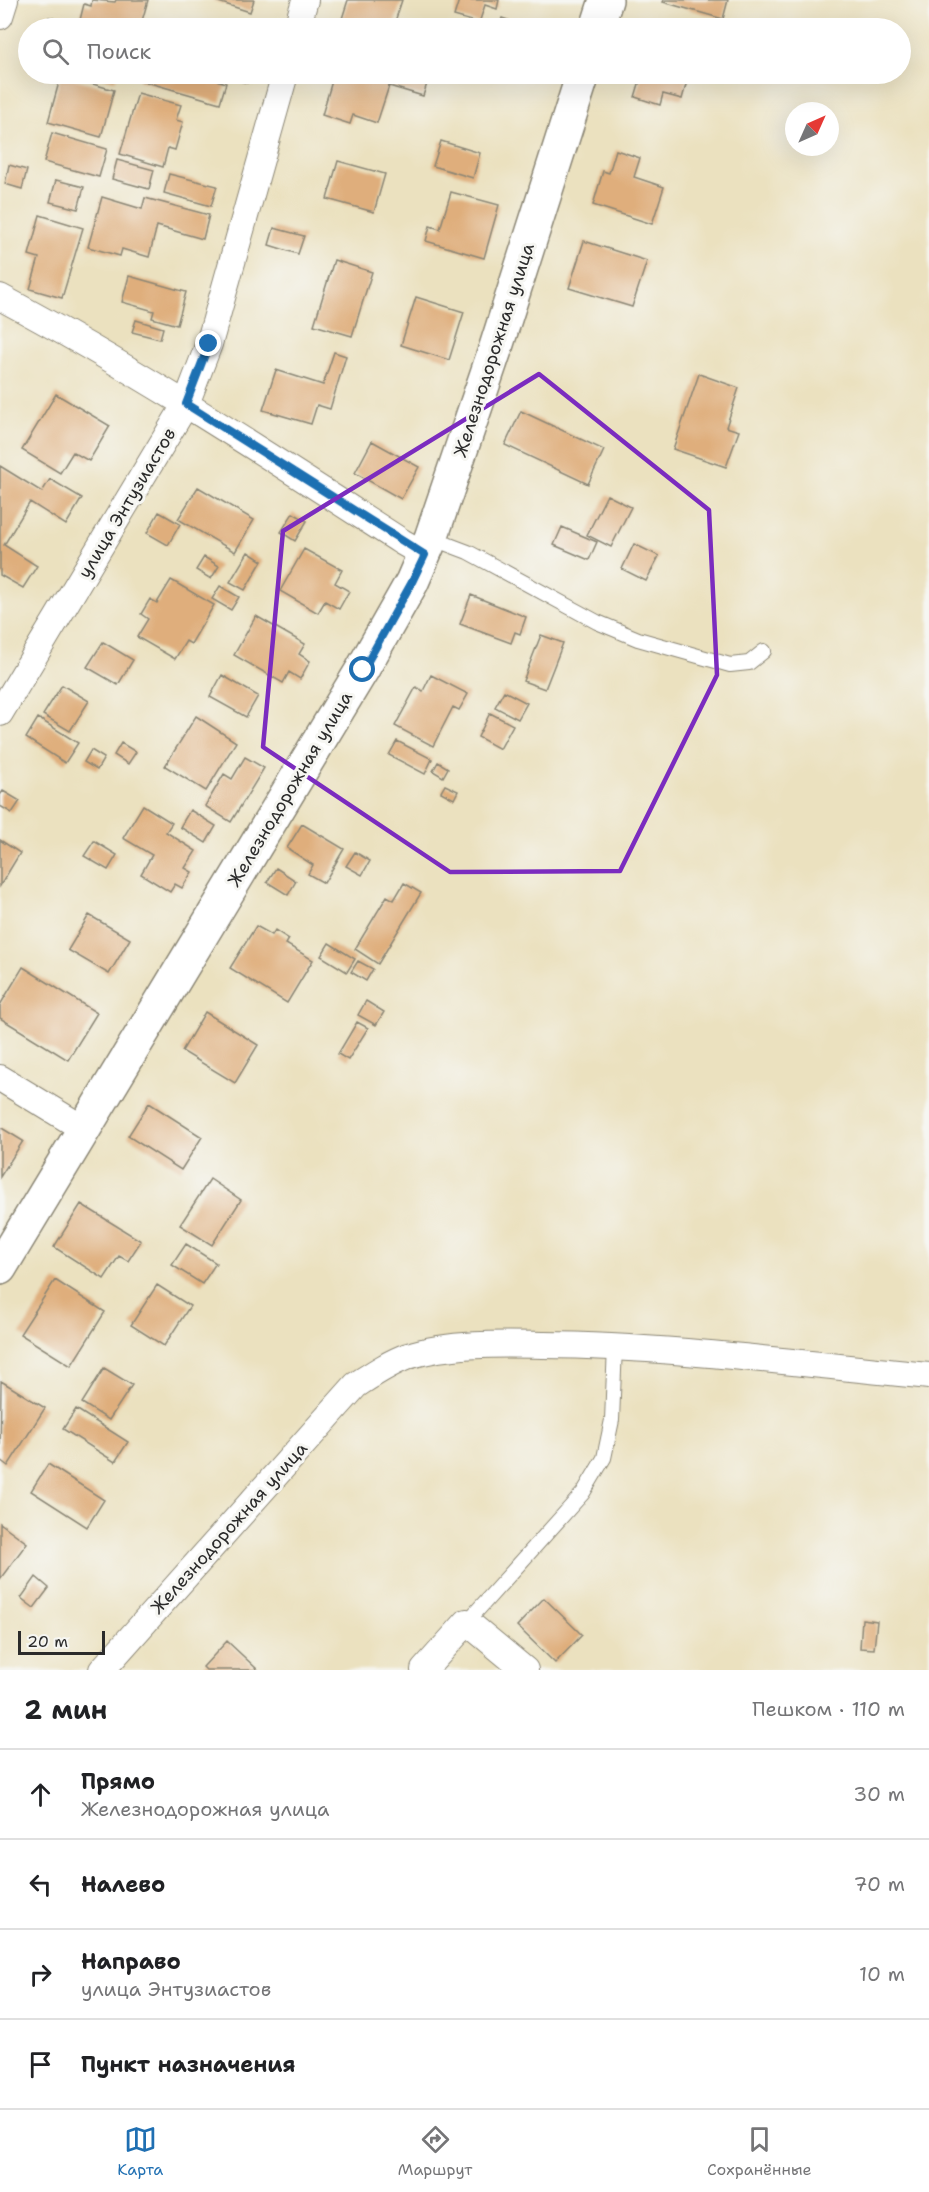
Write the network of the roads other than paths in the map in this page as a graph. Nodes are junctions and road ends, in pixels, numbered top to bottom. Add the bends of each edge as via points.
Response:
1 (4, 0) edge
2 (305, 0) edge
3 (606, 0) edge
4 (0, 16) edge
5 (300, 18) edge
6 (600, 18) edge
7 (282, 84) edge
8 (580, 84) edge
9 (0, 297) edge
10 (186, 404) junction
11 (428, 547) junction
12 (764, 651) dead end
13 (0, 713) edge
14 (0, 1078) edge
15 (84, 1129) junction
16 (0, 1269) edge
17 (615, 1346) junction
18 (929, 1376) edge
19 (467, 1622) junction
20 (102, 1670) edge
21 (424, 1670) edge
22 (525, 1670) edge

1 - 4 street
2 - 5 street
3 - 6 street
7 - 10 street, улица Энтузиастов via 209,344
8 - 11 street, Железнодорожная улица
9 - 10 street
10 - 11 street via 392,536
10 - 13 street, улица Энтузиастов
11 - 12 lane via 468,552 597,622 638,639 730,665 749,663
11 - 15 street, Железнодорожная улица via 363,670
14 - 15 street
15 - 16 street, Железнодорожная улица
17 - 18 street, Железнодорожная улица
17 - 19 lane via 612,1420 604,1458 583,1493
17 - 20 street, Железнодорожная улица via 497,1344 409,1356 382,1367 356,1385
19 - 21 street
19 - 22 street

